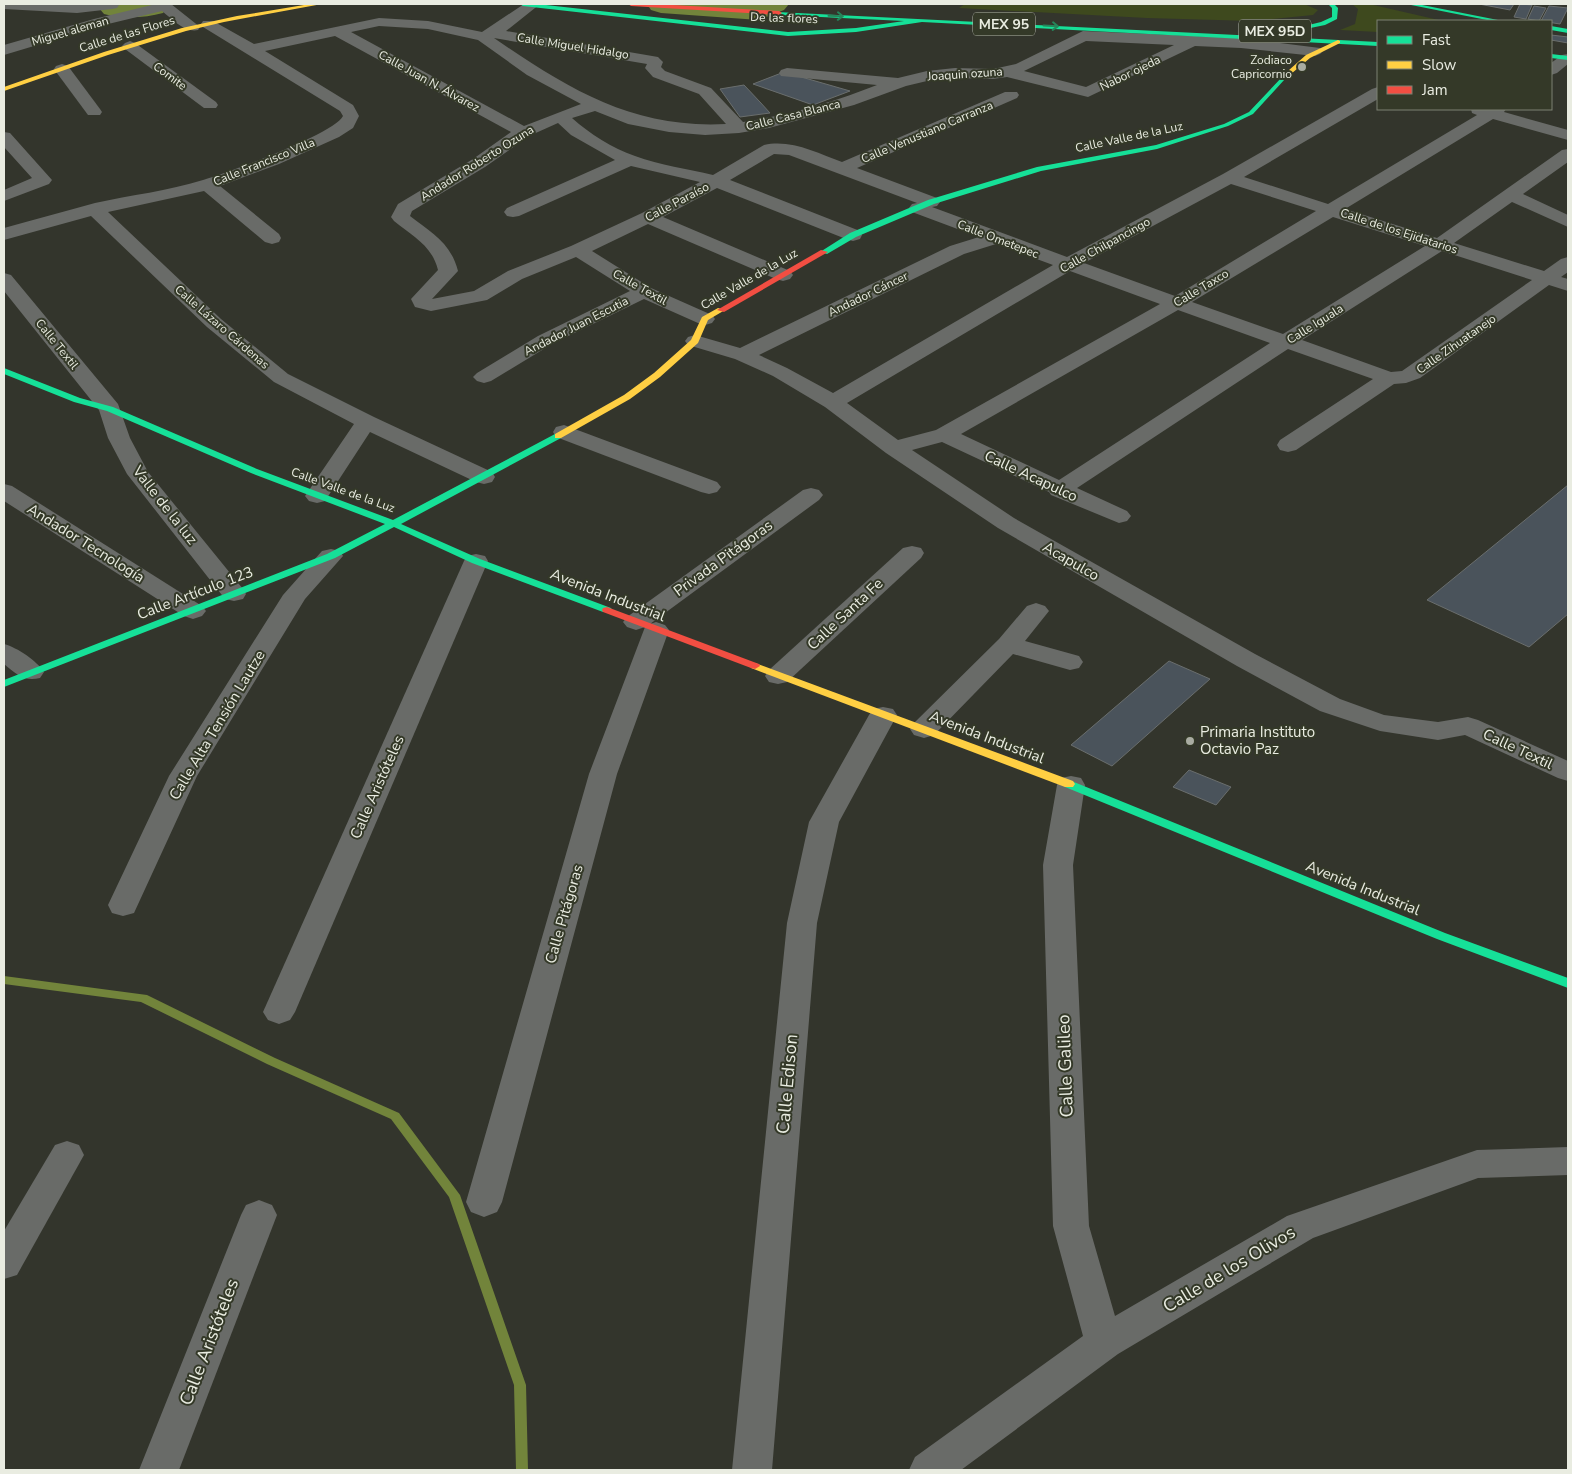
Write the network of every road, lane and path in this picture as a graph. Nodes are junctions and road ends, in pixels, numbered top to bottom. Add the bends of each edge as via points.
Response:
1 (126, 4) edge
2 (164, 4) edge
3 (319, 4) edge
4 (530, 4) edge
5 (631, 4) edge
6 (1332, 4) edge
7 (1409, 4) edge
8 (4, 5) edge
9 (925, 20) junction
10 (1495, 20) edge
11 (201, 26) junction
12 (1552, 28) edge
13 (335, 30) junction
14 (1568, 31) edge
15 (488, 35) junction
16 (1195, 38) junction
17 (1338, 42) junction
18 (1377, 44) edge
19 (130, 46) junction
20 (252, 49) junction
21 (4, 50) edge
22 (1315, 51) junction
23 (1552, 56) edge
24 (1568, 58) edge
25 (62, 69) junction
26 (1552, 69) edge
27 (787, 72) dead end
28 (1007, 72) junction
29 (901, 82) junction
30 (4, 89) edge
31 (1377, 93) edge
32 (1011, 95) dead end
33 (210, 105) dead end
34 (595, 105) junction
35 (1495, 111) edge
36 (94, 112) dead end
37 (561, 117) junction
38 (740, 128) junction
39 (523, 132) junction
40 (1568, 135) edge
41 (4, 137) edge
42 (1568, 154) edge
43 (629, 160) junction
44 (843, 168) junction
45 (1229, 178) junction
46 (716, 181) junction
47 (207, 185) junction
48 (1511, 195) junction
49 (4, 196) edge
50 (925, 205) junction
51 (95, 209) junction
52 (1333, 210) junction
53 (513, 212) dead end
54 (648, 217) junction
55 (1568, 222) edge
56 (4, 234) edge
57 (853, 235) junction
58 (272, 238) dead end
59 (996, 238) junction
60 (1439, 245) junction
61 (578, 250) junction
62 (1568, 263) edge
63 (1067, 265) junction
64 (783, 275) junction
65 (4, 279) edge
66 (1559, 281) edge
67 (644, 292) junction
68 (1178, 302) junction
69 (422, 303) joint
70 (705, 319) junction
71 (695, 341) junction
72 (1286, 341) junction
73 (742, 355) junction
74 (4, 371) edge
75 (484, 377) dead end
76 (1389, 378) junction
77 (833, 402) junction
78 (110, 409) junction
79 (366, 422) junction
80 (564, 432) junction
81 (944, 435) junction
82 (1288, 445) dead end
83 (894, 448) junction
84 (484, 477) junction
85 (709, 487) dead end
86 (1059, 490) junction
87 (4, 491) edge
88 (811, 494) dead end
89 (317, 496) junction
90 (1118, 516) dead end
91 (394, 524) junction
92 (912, 553) dead end
93 (331, 556) junction
94 (476, 561) junction
95 (234, 594) junction
96 (193, 611) junction
97 (1036, 611) dead end
98 (646, 626) junction
99 (1008, 644) junction
100 (4, 652) edge
101 (1070, 662) dead end
102 (31, 672) junction
103 (778, 676) junction
104 (4, 684) edge
105 (883, 715) junction
106 (1468, 726) joint
107 (924, 729) junction
108 (1568, 772) edge
109 (1071, 785) junction
110 (123, 905) dead end
111 (1568, 983) edge
112 (279, 1012) dead end
113 (67, 1155) dead end
114 (1568, 1161) edge
115 (484, 1202) dead end
116 (259, 1215) dead end
117 (4, 1264) edge
118 (1104, 1342) junction
119 (160, 1470) edge
120 (752, 1470) edge
121 (929, 1470) edge

1 - 8 street via 77,9
2 - 11 street, Calle Francisco Villa
2 - 21 street, Miguel aleman
3 - 11 main road, Calle de las Flores
4 - 9 main road, De las flores via 788,34 819,34
4 - 15 street
5 -> 9 main road, MEX 95
6 - 16 main road, MEX 95D via 1335,18 1307,28
7 - 10 main road
9 -> 16 main road, MEX 95
11 - 19 main road, Calle de las Flores
11 - 20 street, Calle Francisco Villa
12 - 14 main road
13 - 15 street via 379,22 403,22
13 - 20 street
13 - 39 street, Calle Juan N. Álvarez
15 - 34 street, Calle Casa Blanca via 533,72
15 - 38 street, Calle Miguel Hidalgo via 653,60 653,68 659,74 705,91
16 - 17 main road, MEX 95
16 - 22 street
16 - 28 street, Joaquin ozuna via 1083,36
16 - 28 street, Nabor ojeda via 1088,92
17 - 18 main road, MEX 95
17 - 22 main road, Calle Valle de la Luz
19 - 25 main road, Calle de las Flores
19 - 33 street, Comite
20 - 47 street, Calle Francisco Villa via 347,108 350,116 347,124 333,133
22 - 50 main road, Calle Valle de la Luz via 1292,68 1252,113 1226,125 1158,146 1040,169
23 - 24 main road
24 - 26 street
25 - 30 main road, Calle de las Flores
25 - 36 street
27 - 29 street
28 - 29 street, Joaquin ozuna via 955,73
29 - 38 street, Calle Casa Blanca via 848,102
31 - 45 street, Calle Chilpancingo
32 - 44 street, Calle Venustiano Carranza
34 - 37 street, Andador Roberto Ozuna
34 - 38 street, Calle Casa Blanca via 634,120 669,127
35 - 40 street
35 - 52 street, Calle Taxco
37 - 39 street, Andador Roberto Ozuna
37 - 43 street via 577,131
39 - 69 street, Andador Roberto Ozuna via 480,163 404,208 400,217 432,240 446,259 448,270 421,299
41 - 49 street via 43,180
42 - 48 street, Calle Iguala
43 - 46 street
43 - 53 street
44 - 46 street, Calle Paraíso via 781,148 770,149
44 - 50 street, Calle Paraíso
45 - 52 street, Calle de los Ejidatarios
45 - 63 street, Calle Chilpancingo
46 - 54 street, Calle Paraíso
46 - 57 street
47 - 51 street, Calle Francisco Villa
47 - 58 street
48 - 55 street
48 - 60 street, Calle Iguala
50 - 57 main road, Calle Valle de la Luz
50 - 59 street, Calle Ometepec
51 - 56 street, Calle Francisco Villa
51 - 79 street, Calle Lázaro Cárdenas via 214,323 281,378
52 - 60 street, Calle de los Ejidatarios
52 - 68 street, Calle Taxco
54 - 61 street, Calle Paraíso
54 - 64 street
57 - 64 main road, Calle Valle de la Luz
59 - 63 street, Calle Ometepec
59 - 73 street, Andador Cáncer via 957,250
60 - 66 street, Calle de los Ejidatarios
60 - 72 street, Calle Iguala
61 - 67 street, Calle Textil
61 - 69 street, Calle Paraíso via 515,275 480,296
62 - 66 street, Calle Zihuatanejo
63 - 68 street, Calle Ometepec
63 - 77 street, Calle Chilpancingo
64 - 70 main road, Calle Valle de la Luz
65 - 78 street, Calle Textil
66 - 76 street, Calle Zihuatanejo via 1413,374
67 - 70 street, Calle Textil
67 - 75 street, Andador Juan Escutia via 545,340
68 - 72 street, Calle Ometepec
68 - 81 street, Calle Taxco
70 - 71 main road, Calle Valle de la Luz
71 - 73 street, Acapulco
71 - 80 main road, Calle Valle de la Luz via 627,397
72 - 76 street, Calle Ometepec
72 - 86 street, Calle Iguala
73 - 77 street, Acapulco
74 - 78 main road, Calle Valle de la Luz via 77,400
76 - 82 street, Calle Zihuatanejo
77 - 83 street, Acapulco
78 - 89 main road, Calle Valle de la Luz
78 - 95 street, Valle de la luz via 119,438 138,474
79 - 84 street, Calle Lázaro Cárdenas
79 - 89 street
80 - 84 main road, Calle Valle de la Luz
80 - 85 street
81 - 83 street, Calle Taxco
81 - 86 street, Calle Acapulco
83 - 106 street, Acapulco via 1006,523 1072,562 1330,705 1380,723 1438,731
84 - 91 main road, Calle Valle de la Luz
86 - 90 street, Calle Acapulco
87 - 96 street, Andador Tecnología
88 - 98 street, Privada Pitágoras
89 - 91 main road, Calle Valle de la Luz
91 - 93 main road, Calle Artículo 123
91 - 94 main road, Avenida Industrial
92 - 103 street, Calle Santa Fe
93 - 95 main road, Calle Artículo 123
93 - 110 street, Calle Alta Tensión Lautze via 295,595 183,776
94 - 98 main road, Avenida Industrial
94 - 112 street, Calle Aristóteles
95 - 96 main road, Calle Artículo 123
96 - 102 main road, Calle Artículo 123
97 - 99 street
98 - 103 main road, Avenida Industrial
98 - 115 street, Calle Pitágoras
99 - 101 street
99 - 107 street
100 - 102 street
102 - 104 main road, Calle Artículo 123
103 - 105 main road, Avenida Industrial
105 - 107 main road, Avenida Industrial
105 - 120 street, Calle Edison via 824,822 802,923
106 - 108 street, Calle Textil
107 - 109 main road, Avenida Industrial
109 - 111 main road, Avenida Industrial via 1441,936
109 - 118 street, Calle Galileo via 1058,865 1072,1226
113 - 117 street
114 - 118 street, Calle de los Olivos via 1477,1164 1300,1227
116 - 119 street, Calle Aristóteles
118 - 121 street, Calle de los Olivos

